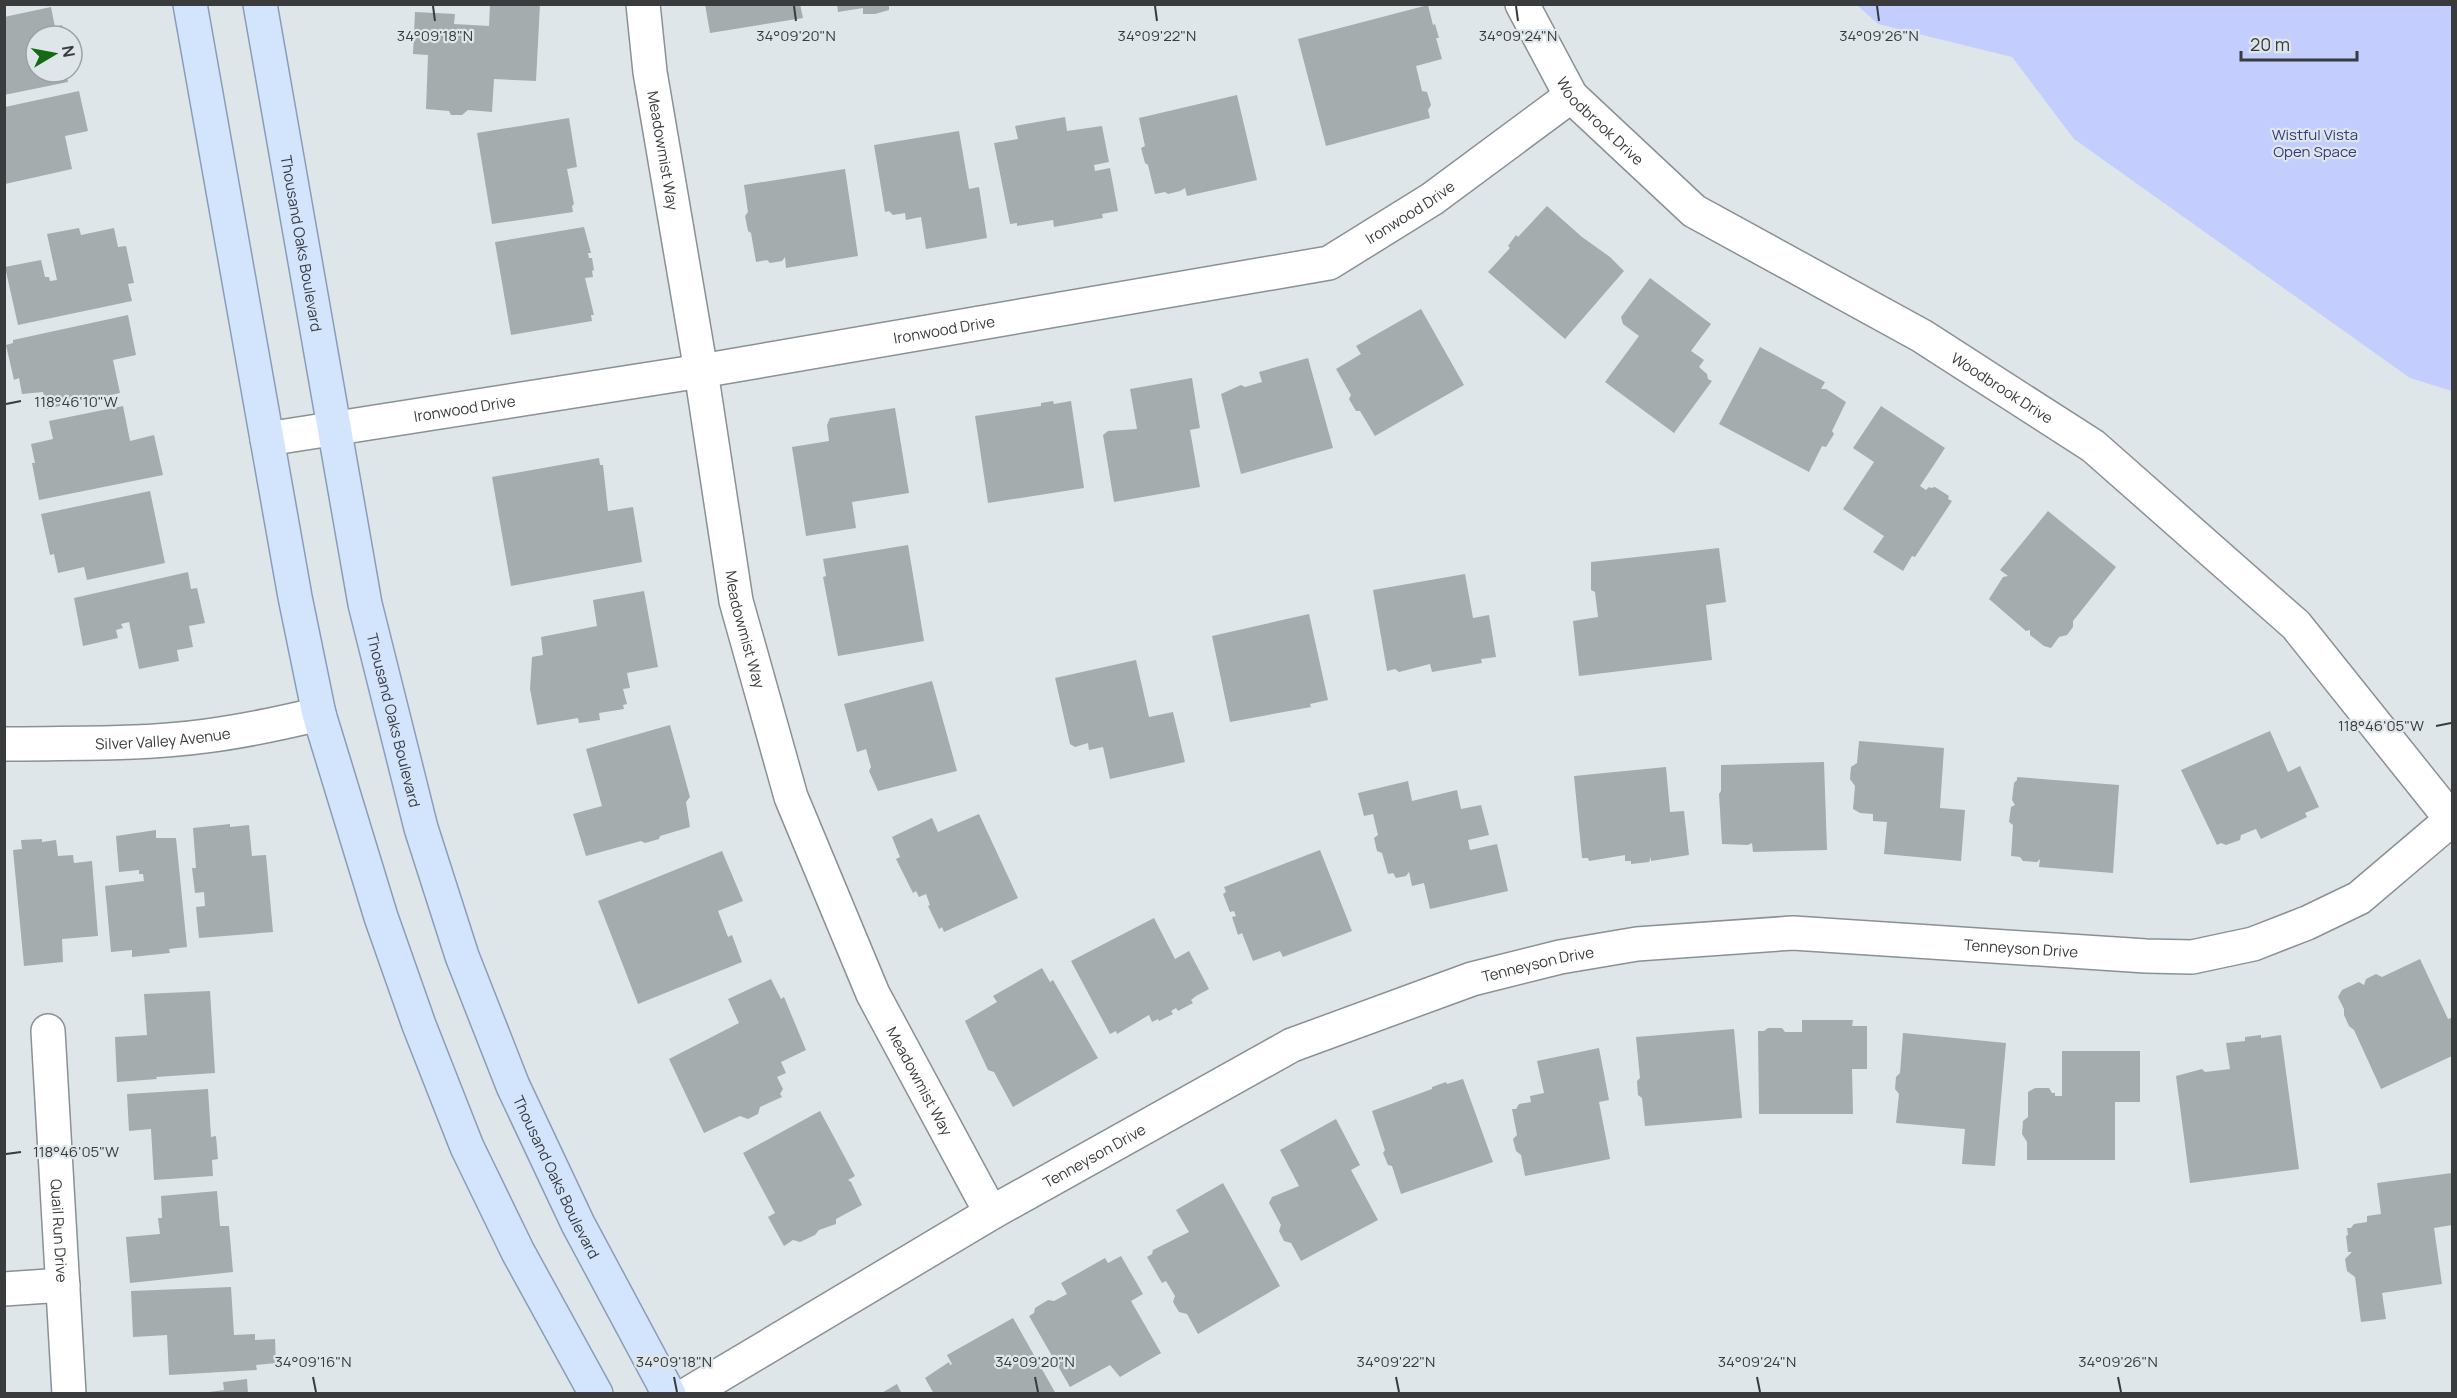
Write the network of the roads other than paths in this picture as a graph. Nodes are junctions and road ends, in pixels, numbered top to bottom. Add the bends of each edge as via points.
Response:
1 (190, 4) edge
2 (260, 4) edge
3 (643, 4) edge
4 (1522, 4) edge
5 (1571, 96) junction
6 (701, 371) junction
7 (333, 430) junction
8 (267, 439) junction
9 (319, 714) junction
10 (4, 744) edge
11 (2452, 820) edge
12 (48, 1031) dead end
13 (991, 1213) junction
14 (63, 1286) junction
15 (4, 1289) edge
16 (69, 1394) edge
17 (596, 1394) edge
18 (669, 1394) edge
19 (688, 1394) edge

1 - 8 main road
2 - 7 main road, Thousand Oaks Boulevard
3 - 6 street, Meadowmist Way via 650,72
4 - 5 street, Woodbrook Drive
5 - 6 street, Ironwood Drive via 1432,199 1329,263
5 - 11 street, Woodbrook Drive via 1694,211 1922,336 2093,446 2296,625
6 - 7 street, Ironwood Drive
6 - 13 street, Meadowmist Way via 736,601 790,797 873,994
7 - 8 street, Ironwood Drive
7 - 18 main road, Thousand Oaks Boulevard via 364,603 381,673 421,828 462,956 513,1086 578,1224
8 - 9 main road
9 - 10 street, Silver Valley Avenue via 205,736
9 - 17 main road via 389,938 467,1147 518,1252
11 - 13 street, Tenneyson Drive via 2359,898 2253,944 2192,957 1793,933 1636,944 1560,957 1472,979 1292,1045
12 - 14 street, Quail Run Drive
13 - 19 street, Tenneyson Drive
14 - 15 street
14 - 16 street, Quail Run Drive

